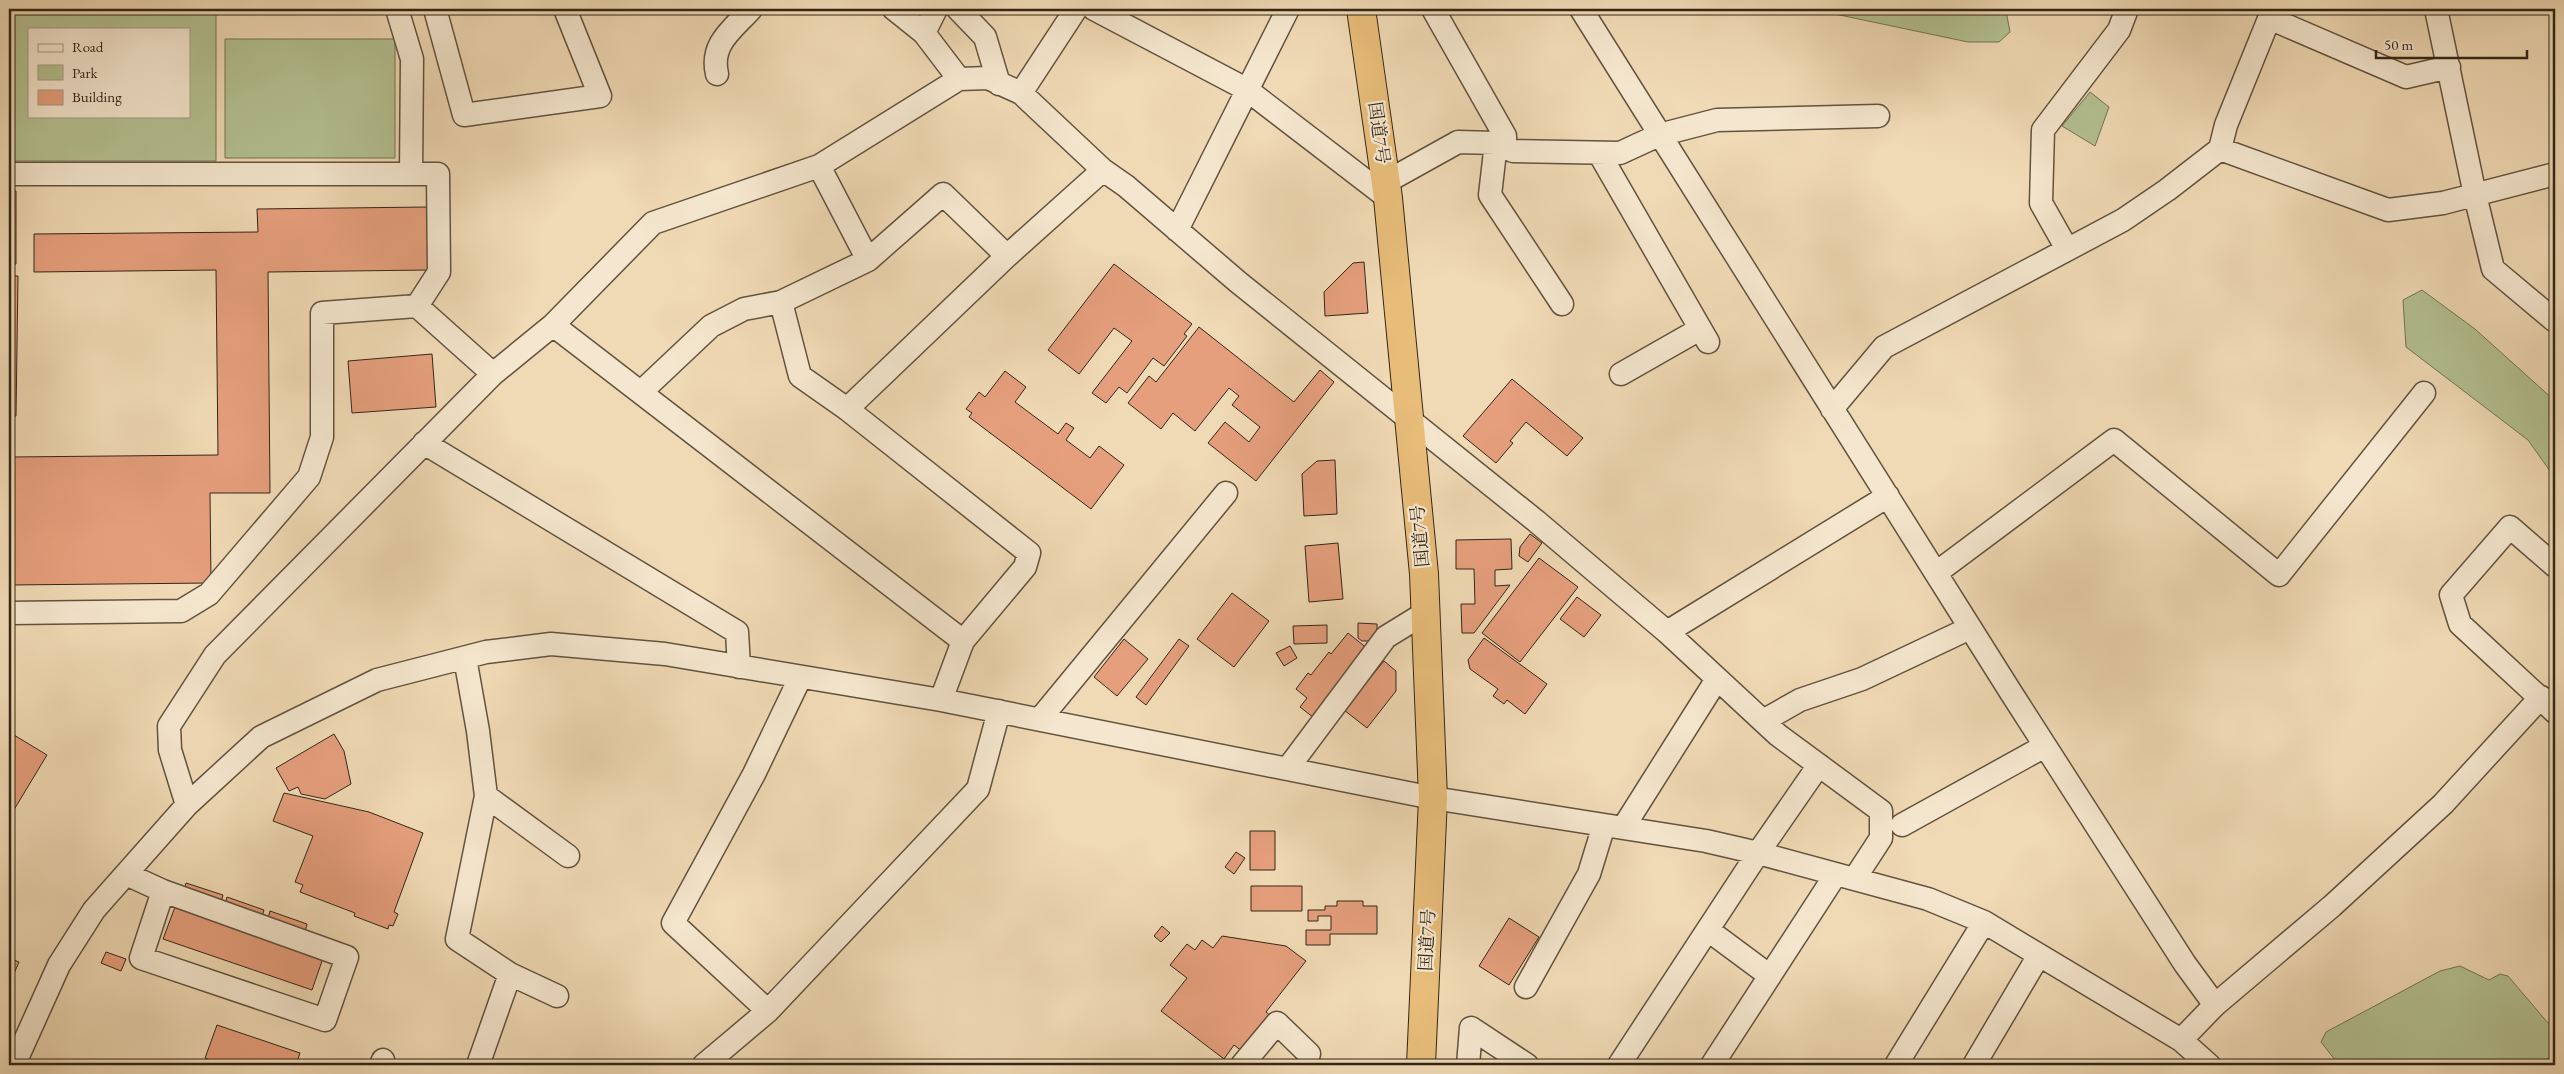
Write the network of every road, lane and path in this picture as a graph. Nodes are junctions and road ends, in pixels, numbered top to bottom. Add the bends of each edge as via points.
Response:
1 (397, 9) edge
2 (435, 9) edge
3 (565, 9) edge
4 (751, 9) edge
5 (894, 9) edge
6 (936, 9) edge
7 (958, 9) edge
8 (1076, 9) edge
9 (1094, 9) edge
10 (1288, 9) edge
11 (1361, 9) edge
12 (1433, 9) edge
13 (1581, 9) edge
14 (2128, 9) edge
15 (2436, 9) edge
16 (2271, 14) edge
17 (924, 33) junction
18 (2449, 67) junction
19 (717, 74) dead end
20 (958, 78) junction
21 (1000, 84) junction
22 (1246, 89) junction
23 (1021, 93) junction
24 (1878, 116) dead end
25 (1659, 135) junction
26 (1500, 145) junction
27 (2220, 149) junction
28 (1600, 153) junction
29 (819, 166) junction
30 (1103, 170) junction
31 (9, 174) edge
32 (411, 174) junction
33 (2555, 174) edge
34 (1387, 190) junction
35 (2475, 195) junction
36 (1177, 230) junction
37 (2067, 249) junction
38 (1007, 256) junction
39 (868, 260) junction
40 (781, 302) junction
41 (1562, 304) dead end
42 (417, 306) junction
43 (2550, 311) edge
44 (553, 325) junction
45 (493, 374) junction
46 (1621, 374) dead end
47 (641, 392) junction
48 (2424, 393) dead end
49 (847, 409) junction
50 (1832, 409) junction
51 (1410, 420) junction
52 (424, 443) junction
53 (1226, 493) dead end
54 (1888, 496) junction
55 (2555, 566) edge
56 (1936, 573) junction
57 (9, 613) edge
58 (1425, 613) junction
59 (1970, 628) junction
60 (1667, 632) junction
61 (963, 641) junction
62 (465, 658) junction
63 (739, 667) junction
64 (800, 678) junction
65 (1717, 679) junction
66 (941, 700) junction
67 (2548, 705) edge
68 (999, 711) junction
69 (1040, 719) junction
70 (1763, 721) junction
71 (2046, 746) junction
72 (1818, 765) junction
73 (1288, 768) junction
74 (486, 796) junction
75 (1433, 798) junction
76 (187, 805) junction
77 (1902, 825) dead end
78 (1614, 826) junction
79 (1758, 853) junction
80 (568, 856) dead end
81 (126, 874) junction
82 (1846, 876) junction
83 (163, 891) junction
84 (1984, 922) junction
85 (1708, 930) junction
86 (2040, 955) junction
87 (510, 974) junction
88 (1770, 976) junction
89 (1526, 987) dead end
90 (557, 996) dead end
91 (2215, 1005) junction
92 (768, 1011) junction
93 (2181, 1040) junction
94 (1312, 1062) edge
95 (14, 1065) edge
96 (478, 1065) edge
97 (704, 1065) edge
98 (1242, 1065) edge
99 (1421, 1065) edge
100 (1468, 1065) edge
101 (1527, 1065) edge
102 (1619, 1065) edge
103 (1712, 1065) edge
104 (1896, 1065) edge
105 (1974, 1065) edge
106 (2209, 1065) edge

1 - 32 street via 412,59
2 - 3 street via 464,115 600,96
4 - 19 street via 718,46 714,60
5 - 17 street
6 - 17 street
7 - 21 street via 985,36
8 - 23 street
9 - 22 street
10 - 22 street
11 - 34 highway, 国道7号
12 - 26 street via 1505,136
13 - 25 street
14 - 37 street via 2120,30 2043,130 2041,204
15 - 18 street
16 - 18 street via 2406,77
16 - 27 street via 2226,125
17 - 20 street
18 - 35 street
20 - 21 street via 988,78
20 - 29 street
21 - 23 street
22 - 34 street
22 - 36 street
23 - 30 street
24 - 25 street via 1717,120
25 - 28 street via 1620,153
25 - 50 street
26 - 28 street via 1513,151
26 - 34 street via 1458,142
26 - 41 street via 1490,195
27 - 35 street via 2388,210
27 - 37 street via 2123,220
28 - 46 street via 1704,336
29 - 39 street
29 - 44 street via 654,223
30 - 36 street
30 - 38 street
31 - 32 street
32 - 42 street via 438,174 439,272
33 - 35 street
34 - 51 highway, 国道7号
35 - 43 street via 2492,269
36 - 51 street
37 - 50 street via 1884,346
38 - 39 street via 943,194
38 - 49 street
39 - 40 street
40 - 47 street via 744,309 710,326
40 - 49 street via 800,376
42 - 45 street
42 - 57 street via 322,313 322,437 309,478 209,594 181,611
44 - 45 street
44 - 47 street
45 - 52 street
47 - 61 street
48 - 56 street via 2279,575 2114,440
49 - 61 street via 1029,553 1025,568
50 - 54 street
51 - 58 highway, 国道7号
51 - 60 street
52 - 63 street via 737,632
52 - 76 street via 210,663 169,726 170,750
53 - 69 street
54 - 56 street
54 - 60 street
55 - 67 street via 2510,527 2451,595 2460,624
56 - 59 street
58 - 73 street via 1386,637
58 - 75 highway, 国道7号
59 - 70 street via 1862,679 1800,700
59 - 71 street
60 - 65 street
61 - 66 street
62 - 63 street via 486,652 551,644 665,654
62 - 74 street
62 - 76 street via 377,680 261,737
63 - 64 street
64 - 66 street
64 - 92 street via 754,774 673,923
65 - 70 street
65 - 78 street via 1653,780
66 - 68 street
67 - 91 street via 2332,906
68 - 69 street
68 - 92 street via 978,790
69 - 73 street
70 - 72 street
71 - 77 street
71 - 91 street via 2185,964
72 - 79 street
72 - 82 street via 1880,811 1881,838
73 - 75 street
74 - 80 street
74 - 87 street via 457,939
75 - 78 street
75 - 99 highway, 国道7号
76 - 81 street
78 - 79 street via 1706,840
78 - 89 street
79 - 82 street
79 - 85 street
81 - 83 street
81 - 95 street via 94,910 60,965
82 - 84 street via 1928,899
82 - 88 street
83 - 83 street via 346,957 325,1020 141,958
84 - 86 street
84 - 104 street
85 - 88 street
85 - 102 street
86 - 93 street
86 - 105 street
87 - 90 street
87 - 96 street
88 - 103 street
91 - 93 street
92 - 97 street
93 - 106 street
94 - 98 street via 1277,1023
100 - 101 street via 1471,1028

